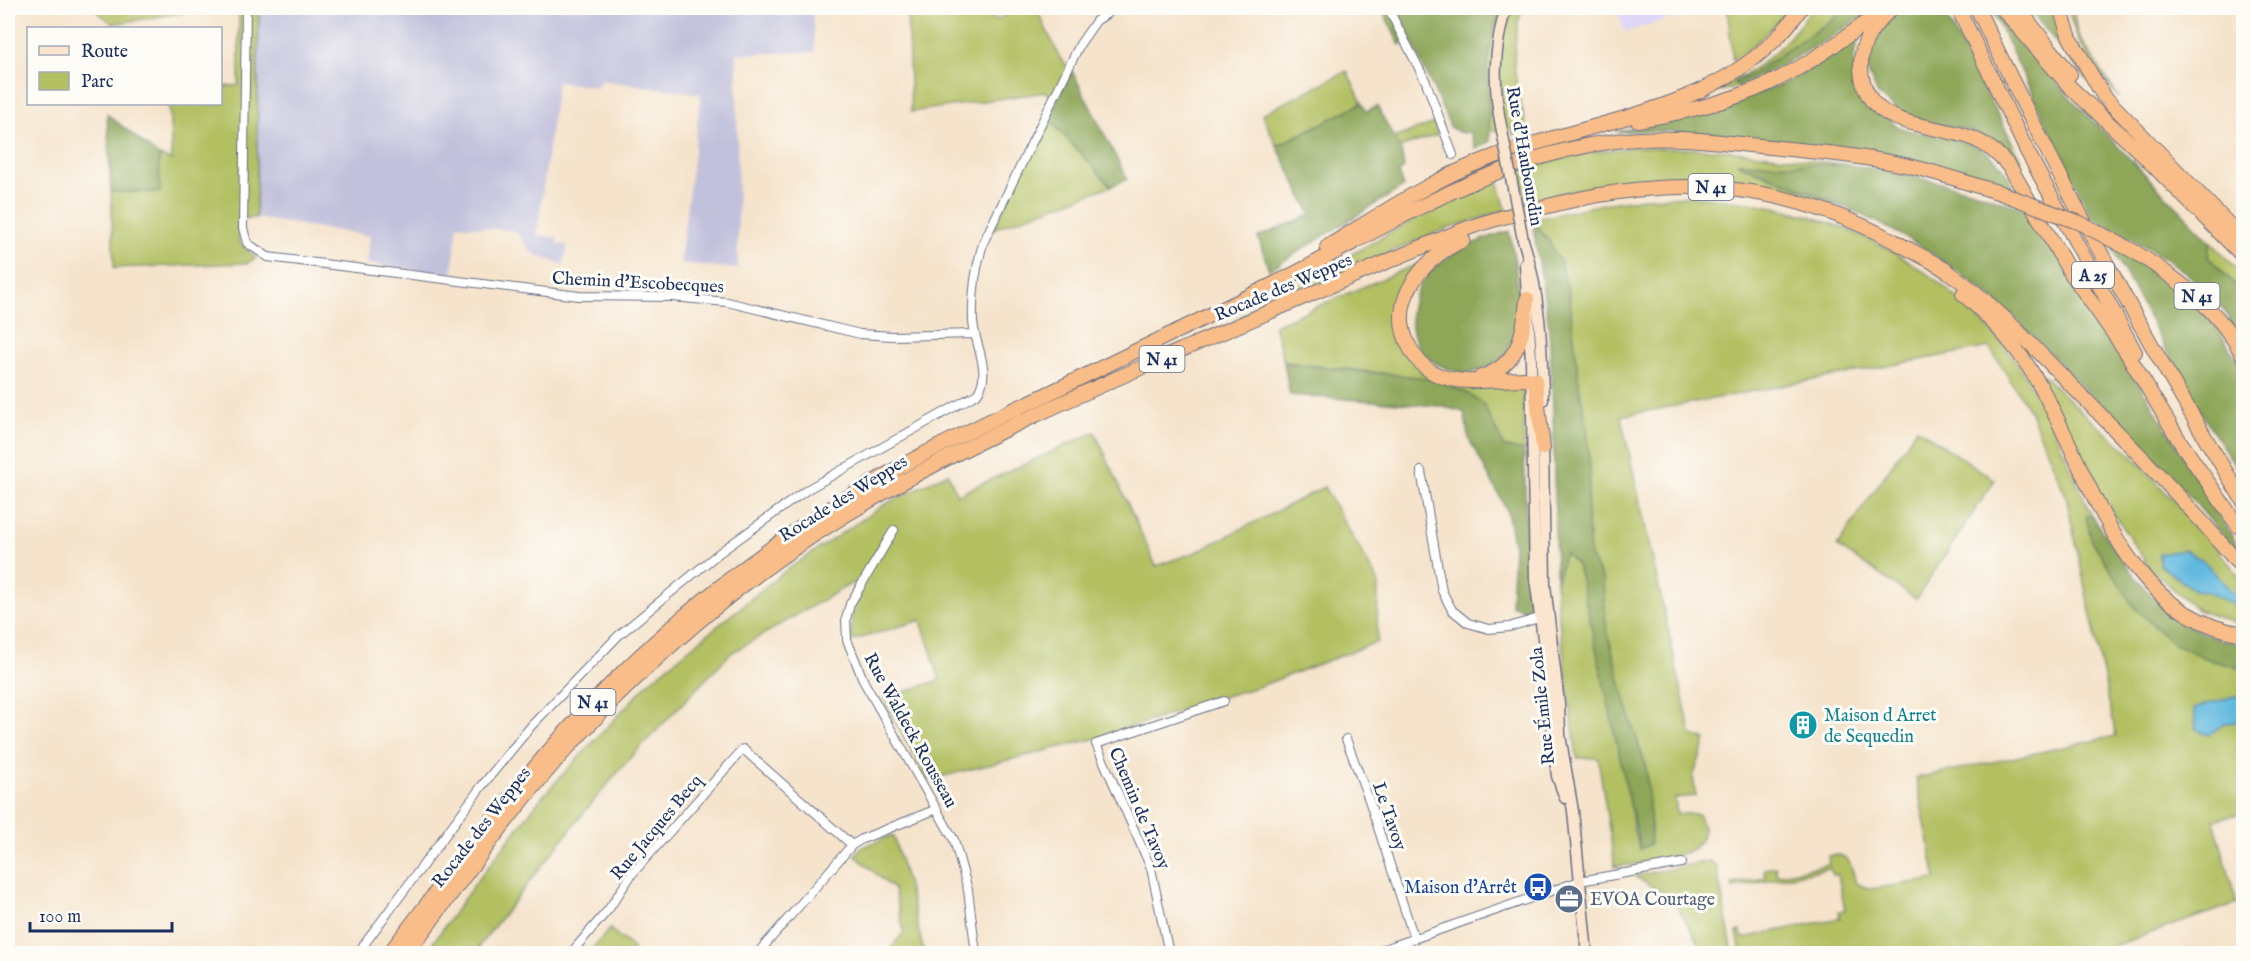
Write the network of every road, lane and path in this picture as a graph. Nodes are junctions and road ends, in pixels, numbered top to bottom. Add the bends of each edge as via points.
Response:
1 (246, 8) edge
2 (1115, 8) edge
3 (1388, 8) edge
4 (1506, 8) edge
5 (1801, 8) edge
6 (1887, 8) edge
7 (1892, 8) edge
8 (1958, 8) edge
9 (1977, 8) edge
10 (2002, 8) edge
11 (2018, 8) edge
12 (2061, 8) edge
13 (1577, 131) junction
14 (1453, 155) dead end
15 (2144, 156) junction
16 (1530, 210) junction
17 (1887, 238) junction
18 (1523, 240) junction
19 (2244, 240) edge
20 (2244, 258) edge
21 (1527, 299) junction
22 (1211, 314) junction
23 (974, 334) junction
24 (2244, 357) edge
25 (1531, 379) junction
26 (1467, 380) junction
27 (1540, 452) junction
28 (1421, 471) dead end
29 (2244, 502) edge
30 (894, 530) dead end
31 (2241, 530) edge
32 (2244, 570) edge
33 (1544, 616) junction
34 (2244, 634) edge
35 (1224, 701) dead end
36 (1346, 739) dead end
37 (937, 809) junction
38 (852, 845) junction
39 (1682, 862) dead end
40 (1580, 881) junction
41 (1414, 938) junction
42 (1382, 952) edge
43 (357, 954) edge
44 (389, 954) edge
45 (406, 954) edge
46 (570, 954) edge
47 (757, 954) edge
48 (976, 954) edge
49 (1169, 954) edge
50 (1371, 954) edge
51 (1587, 954) edge

1 - 23 street, Chemin d'Escobecques via 243,214 247,243 268,257 590,297 727,302 860,334
2 - 23 street via 1096,21 1084,36 980,252 974,283
3 - 14 street via 1435,102
4 - 18 main road, Rue d'Haubourdin, bridge via 1498,40 1495,94
5 - 13 highway via 1766,50 1720,81 1665,104
6 - 13 highway via 1819,56 1756,89 1690,110
7 - 31 highway via 1869,33 1862,50 1861,72 1868,93 1892,117 1972,138 2002,158 2068,269
8 - 31 highway, A 25 via 2073,238
9 - 29 highway, A 25 via 2140,326
10 - 15 highway via 2066,83
11 - 15 highway via 2062,65
12 - 19 highway via 2070,38 2103,95
13 - 22 highway via 1452,174
15 - 20 highway
16 - 17 highway, N 41 via 1621,190 1704,186 1798,202 1834,213
16 - 26 highway via 1444,249 1419,272 1404,302 1403,330 1420,363 1440,375
16 - 45 highway, Rocade des Weppes / N 41 via 1484,222 1011,425 903,480 802,543 713,609 593,721 525,799
17 - 32 highway via 1940,266 2001,315 2161,476
17 - 34 highway via 1966,297 2019,353 2047,399 2108,525 2141,573 2191,615 2218,628
18 - 21 main road, Rue d'Haubourdin
18 - 27 main road, Rue d'Haubourdin via 1539,318
21 - 25 main road, Rue d'Haubourdin
21 - 26 highway via 1523,337 1512,355 1494,372
22 - 24 highway, N 41, bridge via 1457,188 1530,160 1639,139 1692,140 1909,166 2001,193 2080,223 2182,283 2224,325
22 - 44 highway, Rocade des Weppes / N 41 via 888,473 804,525 698,604 612,682 558,739
23 - 43 street via 984,375 977,394 808,489 719,553 620,635 532,725
25 - 26 highway
25 - 27 highway via 1537,386
27 - 33 main road
28 - 33 street via 1442,591 1452,610 1468,623 1489,629
30 - 37 street, Rue Waldeck Rousseau via 850,604 847,640 864,682
33 - 40 main road via 1552,745 1574,835
35 - 49 street, Chemin de Tavoy via 1096,744 1151,868
36 - 41 street, Le Tavoy
37 - 38 street
37 - 48 street, Rue Waldeck Rousseau via 954,840 966,881
38 - 46 street, Rue Jacques Becq via 743,749 632,874 608,910
38 - 47 street
39 - 40 street
40 - 41 street
40 - 51 main road
41 - 42 street
42 - 50 street

